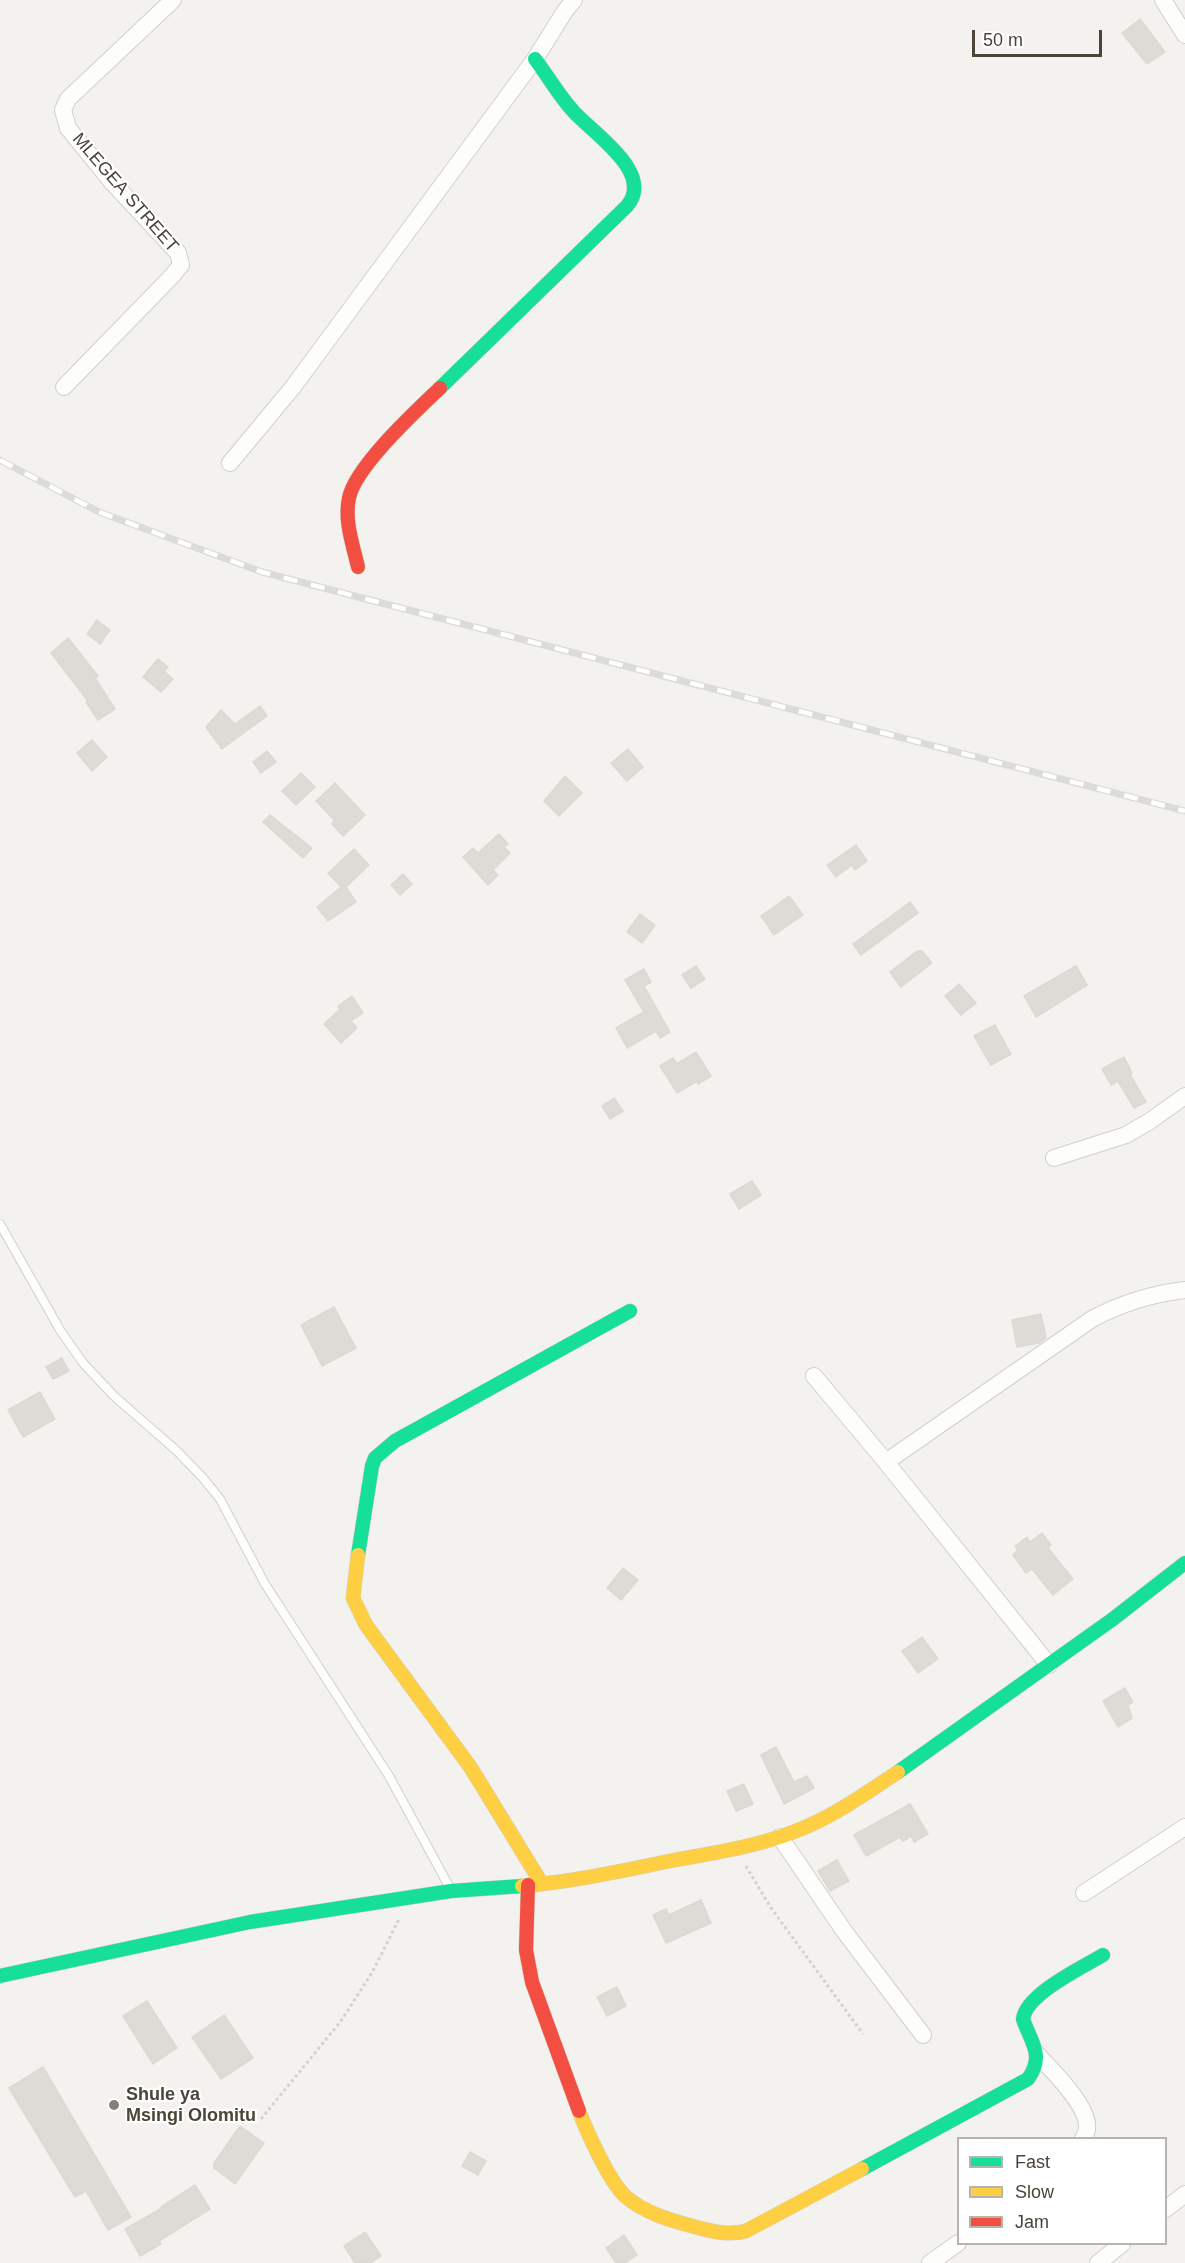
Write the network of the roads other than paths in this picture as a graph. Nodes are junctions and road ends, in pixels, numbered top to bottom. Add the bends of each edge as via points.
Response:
1 (173, 0) edge
2 (574, 0) edge
3 (1163, 0) edge
4 (1185, 35) edge
5 (535, 59) junction
6 (64, 387) dead end
7 (230, 462) dead end
8 (358, 567) dead end
9 (1185, 1096) edge
10 (1054, 1158) dead end
11 (0, 1224) edge
12 (1185, 1290) edge
13 (630, 1311) dead end
14 (814, 1376) dead end
15 (886, 1462) junction
16 (1185, 1563) edge
17 (1049, 1665) junction
18 (1185, 1827) edge
19 (780, 1837) junction
20 (535, 1885) junction
21 (451, 1891) junction
22 (1084, 1893) dead end
23 (1103, 1955) dead end
24 (0, 1976) edge
25 (923, 2035) dead end
26 (1037, 2054) junction
27 (1085, 2137) edge
28 (1185, 2194) edge
29 (1167, 2208) edge
30 (957, 2244) edge
31 (1121, 2245) edge
32 (1107, 2261) edge
33 (930, 2263) edge

1 - 6 street, MLEGEA STREET via 68,99 63,114 68,128 111,181 178,253 181,265
2 - 5 street
3 - 4 street
5 - 7 street via 293,387
5 - 8 street via 573,111 626,163 635,180 635,194 402,425 357,478 349,498 348,520
9 - 10 street via 1126,1135
11 - 21 lane via 83,1363 177,1451 220,1499 265,1584 389,1776
12 - 15 street via 1129,1302 1092,1318
13 - 20 street via 395,1442 375,1458 372,1466 353,1598 374,1637 471,1768
14 - 15 street
15 - 17 street
16 - 17 street
17 - 19 street via 926,1754 839,1810
18 - 22 street
19 - 20 street via 645,1867
19 - 25 street
20 - 21 street
20 - 26 street via 526,1950 532,1982 585,2127 629,2200 672,2221 735,2234 746,2231 1018,2086 1032,2075
21 - 24 street via 250,1922
23 - 26 street via 1050,1987 1027,2008 1023,2018
26 - 27 street via 1084,2112 1088,2127
28 - 29 street
30 - 33 street
31 - 32 street

